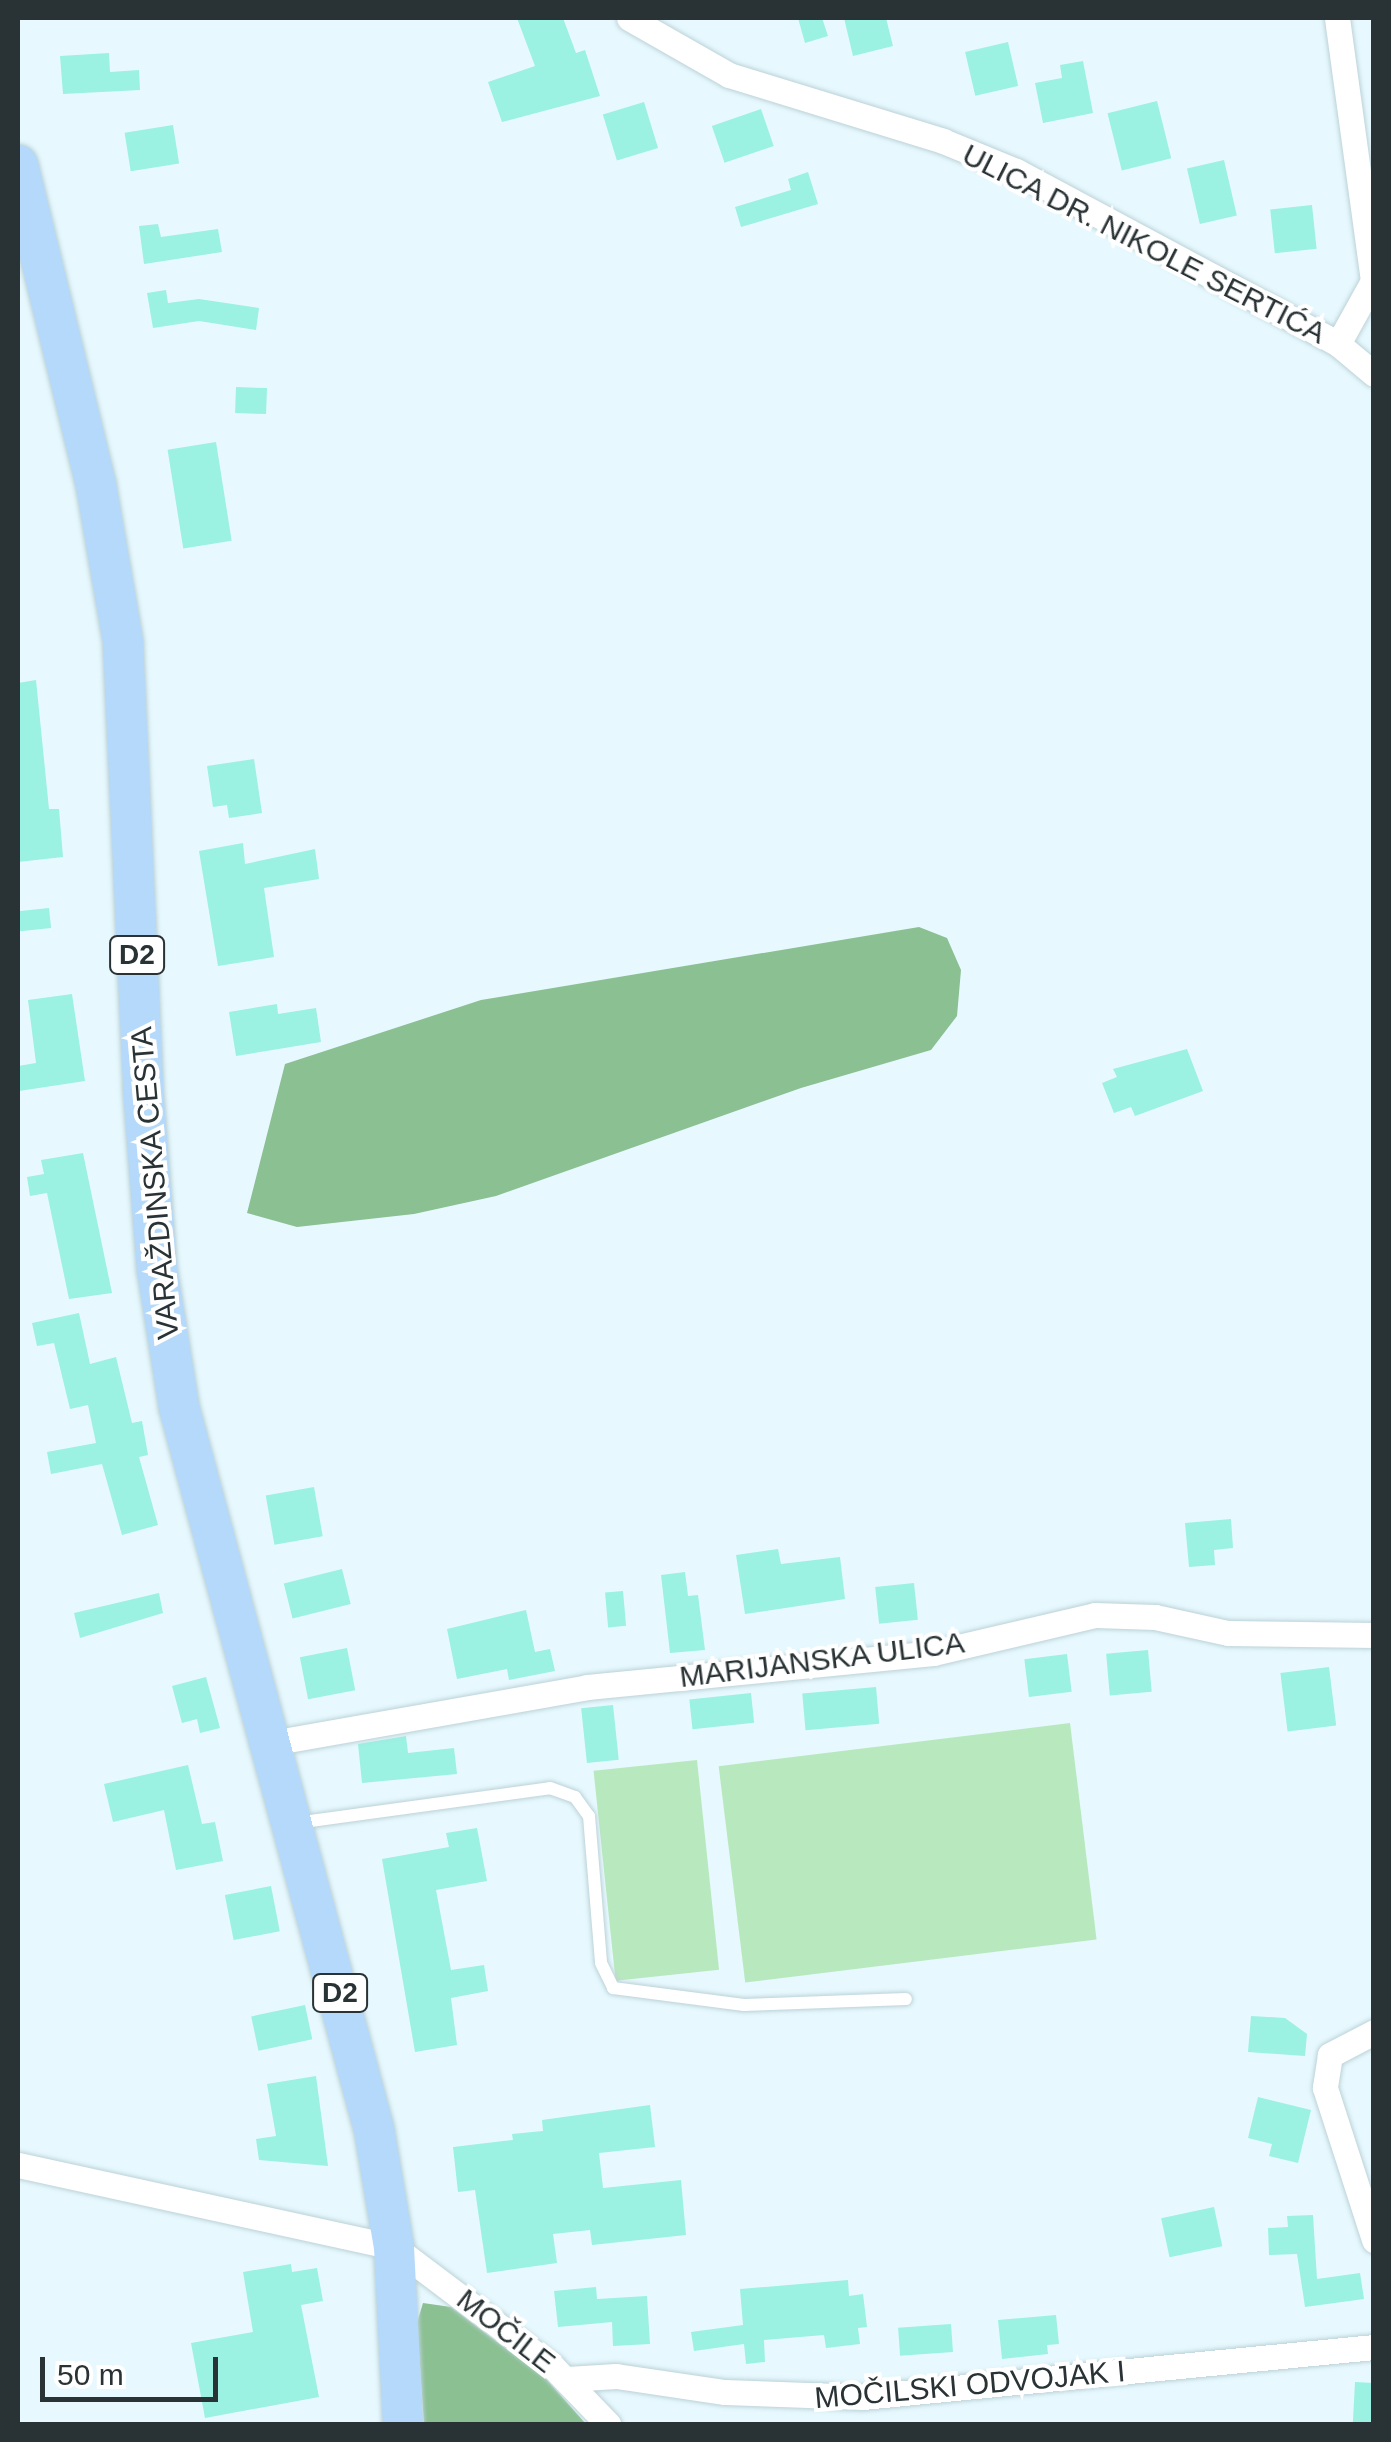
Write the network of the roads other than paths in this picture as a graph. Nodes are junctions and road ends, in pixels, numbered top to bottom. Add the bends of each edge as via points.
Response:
1 (629, 18) edge
2 (1337, 18) edge
3 (18, 165) edge
4 (1373, 280) edge
5 (1338, 344) junction
6 (1374, 374) edge
7 (1374, 1634) edge
8 (271, 1743) junction
9 (294, 1824) junction
10 (906, 1999) dead end
11 (1374, 2032) edge
12 (18, 2166) edge
13 (1374, 2240) edge
14 (394, 2247) junction
15 (1374, 2346) edge
16 (567, 2379) junction
17 (403, 2424) edge
18 (608, 2424) edge

1 - 5 street, ULICA DR. NIKOLE SERTIĆA via 729,75 943,140 1016,171
2 - 4 street
3 - 8 main road, VARAŽDINSKA CESTA / D2 via 96,486 123,642 143,1088 163,1308 199,1491
4 - 5 street
5 - 6 street, ULICA DR. NIKOLE SERTIĆA
7 - 8 street, MARIJANSKA ULICA via 1228,1632 1095,1615 932,1653 588,1687
8 - 9 main road, VARAŽDINSKA CESTA / D2
9 - 10 lane via 550,1788 575,1797 589,1816 602,1964 613,1988 744,2005
9 - 14 main road, VARAŽDINSKA CESTA / D2 via 374,2128
11 - 13 street via 1330,2056 1324,2088
12 - 14 street
14 - 16 street, MOČILE
14 - 17 main road, VARAŽDINSKA CESTA / D2
15 - 16 street, MOČILSKI ODVOJAK I via 862,2398 745,2394 616,2376
16 - 18 street, MOČILE

